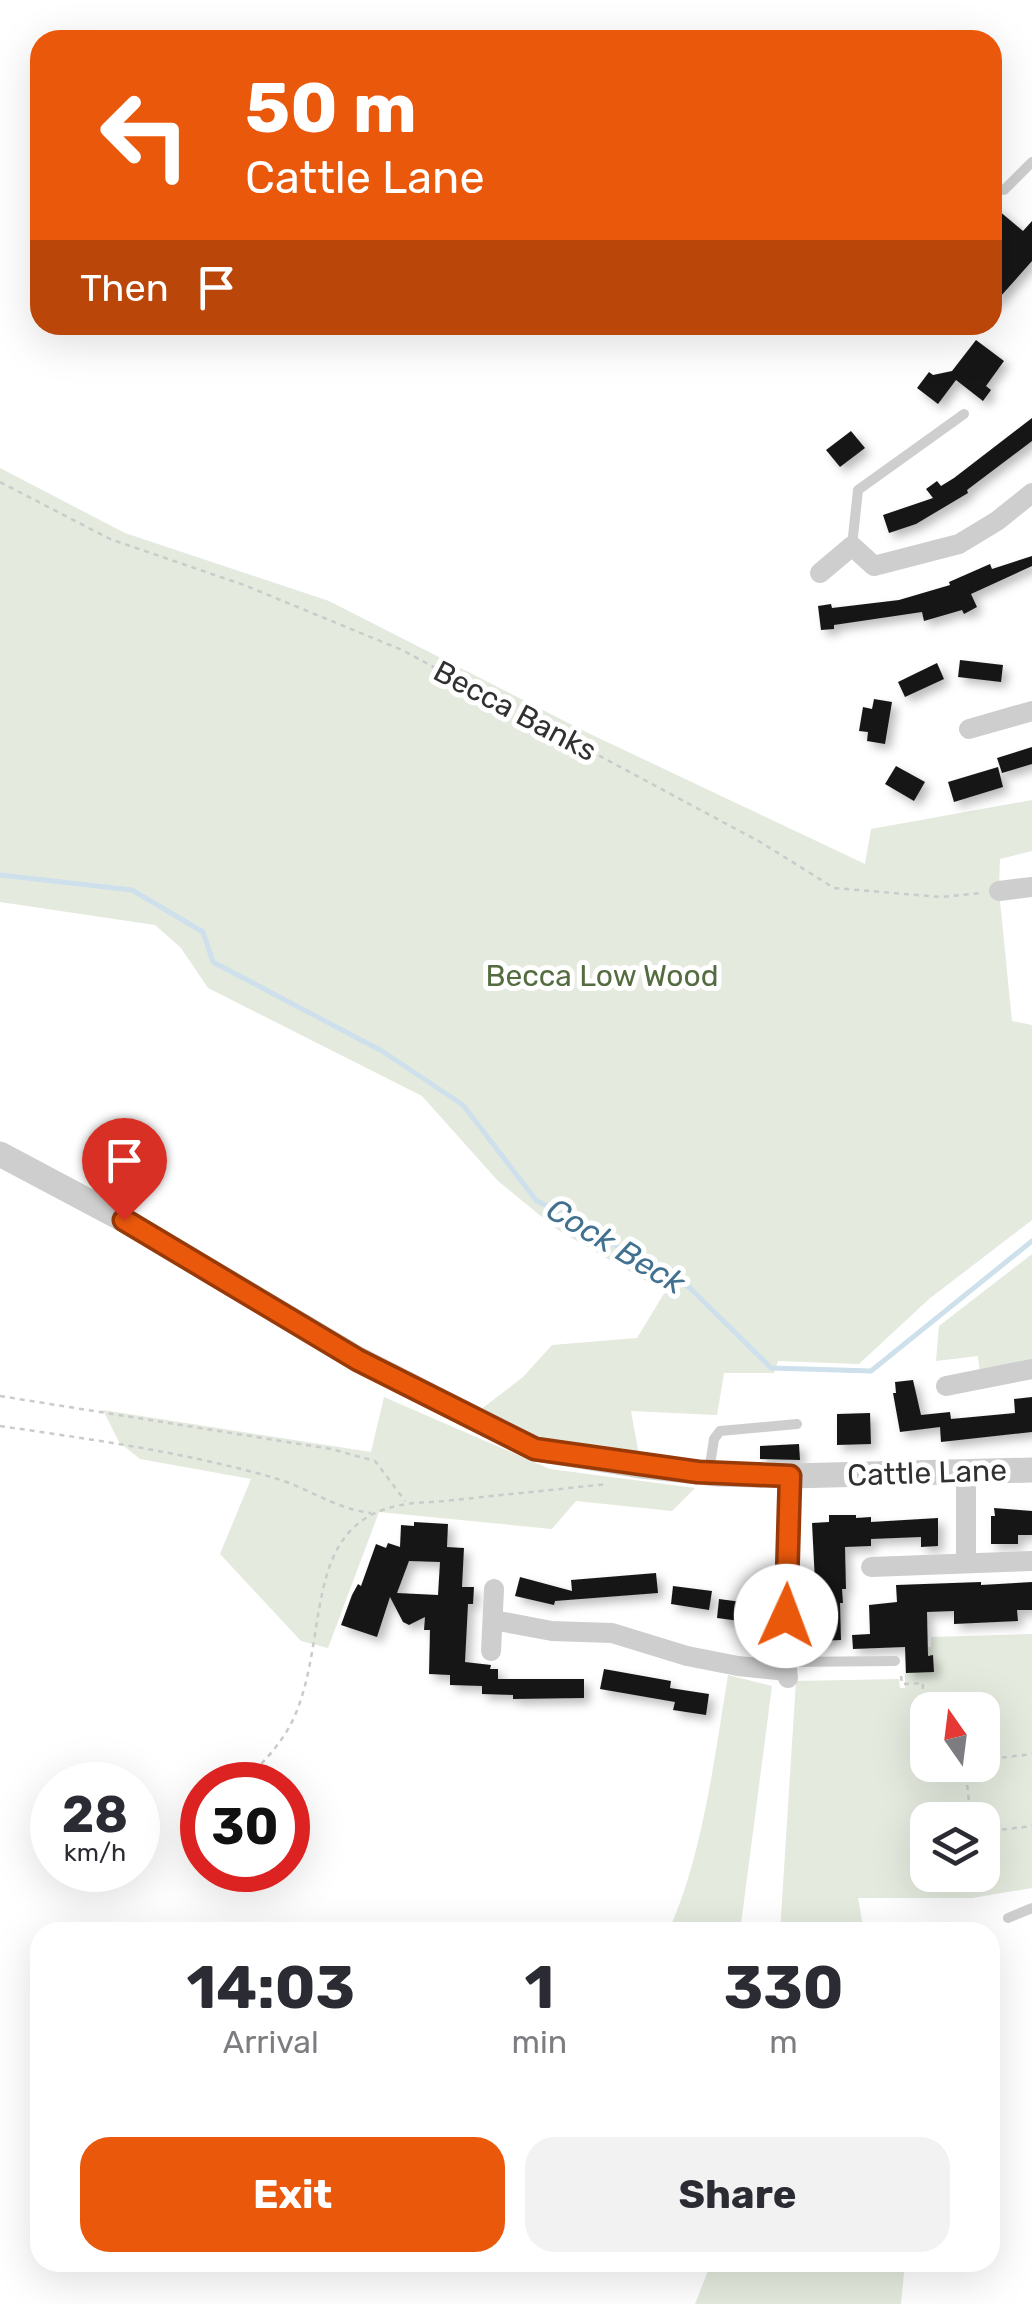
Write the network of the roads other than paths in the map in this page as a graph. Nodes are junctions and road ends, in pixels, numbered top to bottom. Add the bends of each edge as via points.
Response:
1 (1032, 162) edge
2 (1004, 190) dead end
3 (964, 414) dead end
4 (1032, 493) edge
5 (852, 546) junction
6 (820, 573) dead end
7 (1032, 711) edge
8 (968, 729) dead end
9 (1032, 887) edge
10 (998, 891) road end
11 (0, 1154) edge
12 (1032, 1368) edge
13 (946, 1386) dead end
14 (798, 1424) dead end
15 (1032, 1470) edge
16 (709, 1473) junction
17 (966, 1473) junction
18 (790, 1476) junction
19 (966, 1561) junction
20 (1032, 1561) edge
21 (870, 1567) dead end
22 (494, 1589) dead end
23 (493, 1620) junction
24 (492, 1651) dead end
25 (895, 1661) road end
26 (787, 1670) junction
27 (1032, 1908) edge
28 (1008, 1918) dead end

1 - 2 lane
3 - 5 lane via 858,490
4 - 5 street via 959,544 874,566
5 - 6 street
7 - 8 street
9 - 10 street
11 - 16 street, Cattle Lane via 358,1360 535,1449
12 - 13 street
14 - 16 lane via 720,1430
15 - 17 street, Cattle Lane
16 - 18 street, Cattle Lane
17 - 18 street, Cattle Lane
17 - 19 street
18 - 26 street
19 - 20 street
19 - 21 street
22 - 23 street
23 - 24 street
23 - 26 street via 612,1633 687,1656
25 - 26 lane
27 - 28 lane

